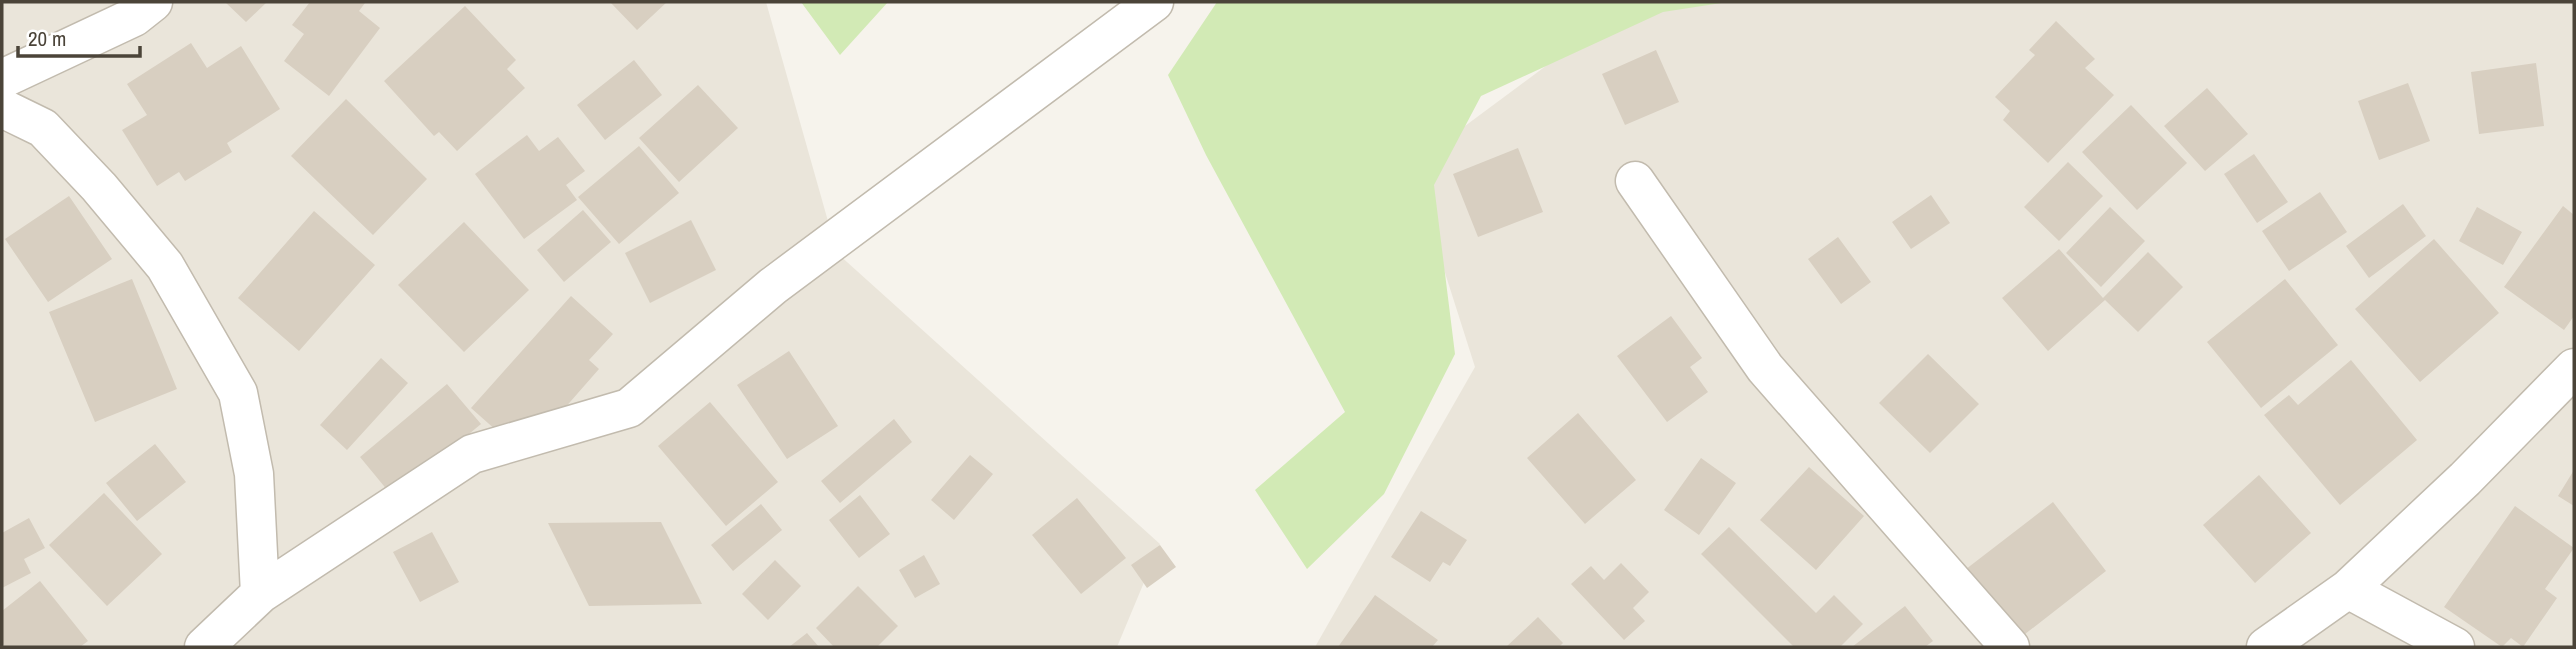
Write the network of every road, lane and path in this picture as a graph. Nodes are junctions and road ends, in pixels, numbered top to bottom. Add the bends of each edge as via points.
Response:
1 (153, 2) edge
2 (1154, 2) edge
3 (2, 79) edge
4 (2, 108) edge
5 (1635, 181) dead end
6 (2574, 369) edge
7 (2348, 589) junction
8 (260, 594) junction
9 (204, 647) edge
10 (2010, 647) edge
11 (2266, 647) edge
12 (2455, 647) edge

1 - 3 street via 134,17
2 - 8 street via 773,286 629,408 472,454
4 - 8 street via 43,128 166,266 238,393 254,474
5 - 10 street via 1765,368
6 - 7 street
7 - 11 street
7 - 12 street
8 - 9 street

